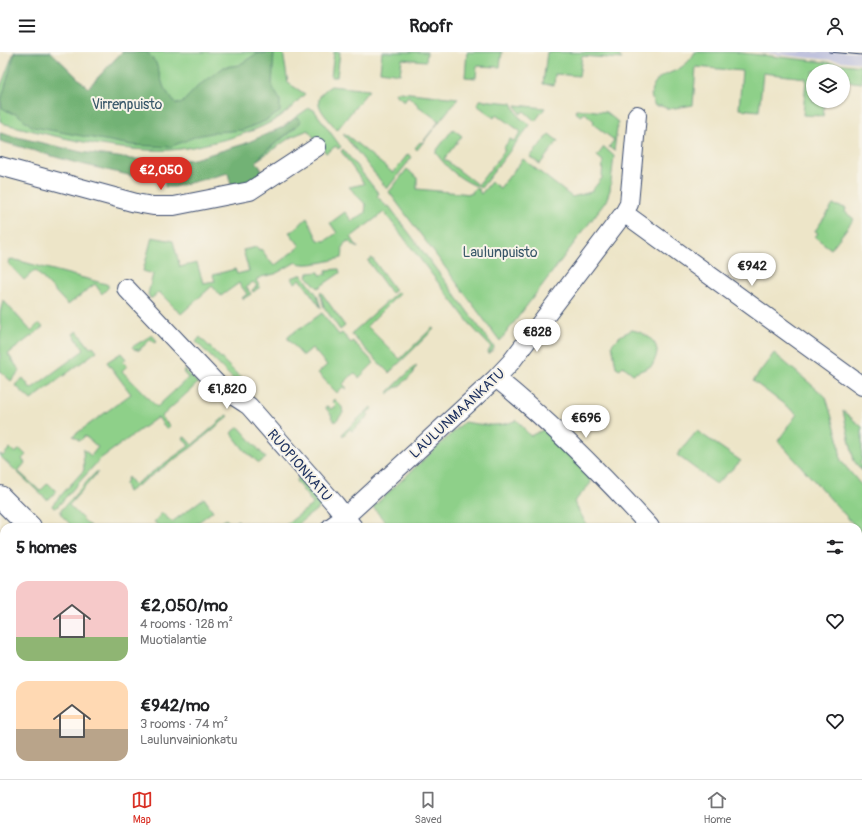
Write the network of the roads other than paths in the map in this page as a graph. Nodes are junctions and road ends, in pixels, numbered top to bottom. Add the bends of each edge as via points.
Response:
1 (637, 115) dead end
2 (317, 147) dead end
3 (0, 166) edge
4 (624, 213) junction
5 (126, 288) dead end
6 (496, 378) junction
7 (862, 386) edge
8 (0, 497) edge
9 (26, 523) edge
10 (342, 523) edge
11 (344, 523) edge
12 (646, 523) edge

1 - 4 street, LAULUNMAANKATU via 629,204
2 - 3 street via 250,191 174,206 136,203
4 - 6 street, LAULUNMAANKATU via 511,362
4 - 7 street
5 - 10 street, RUOPIONKATU via 216,383 248,406
6 - 11 street, LAULUNMAANKATU
6 - 12 street via 523,400 607,480
8 - 9 main road

